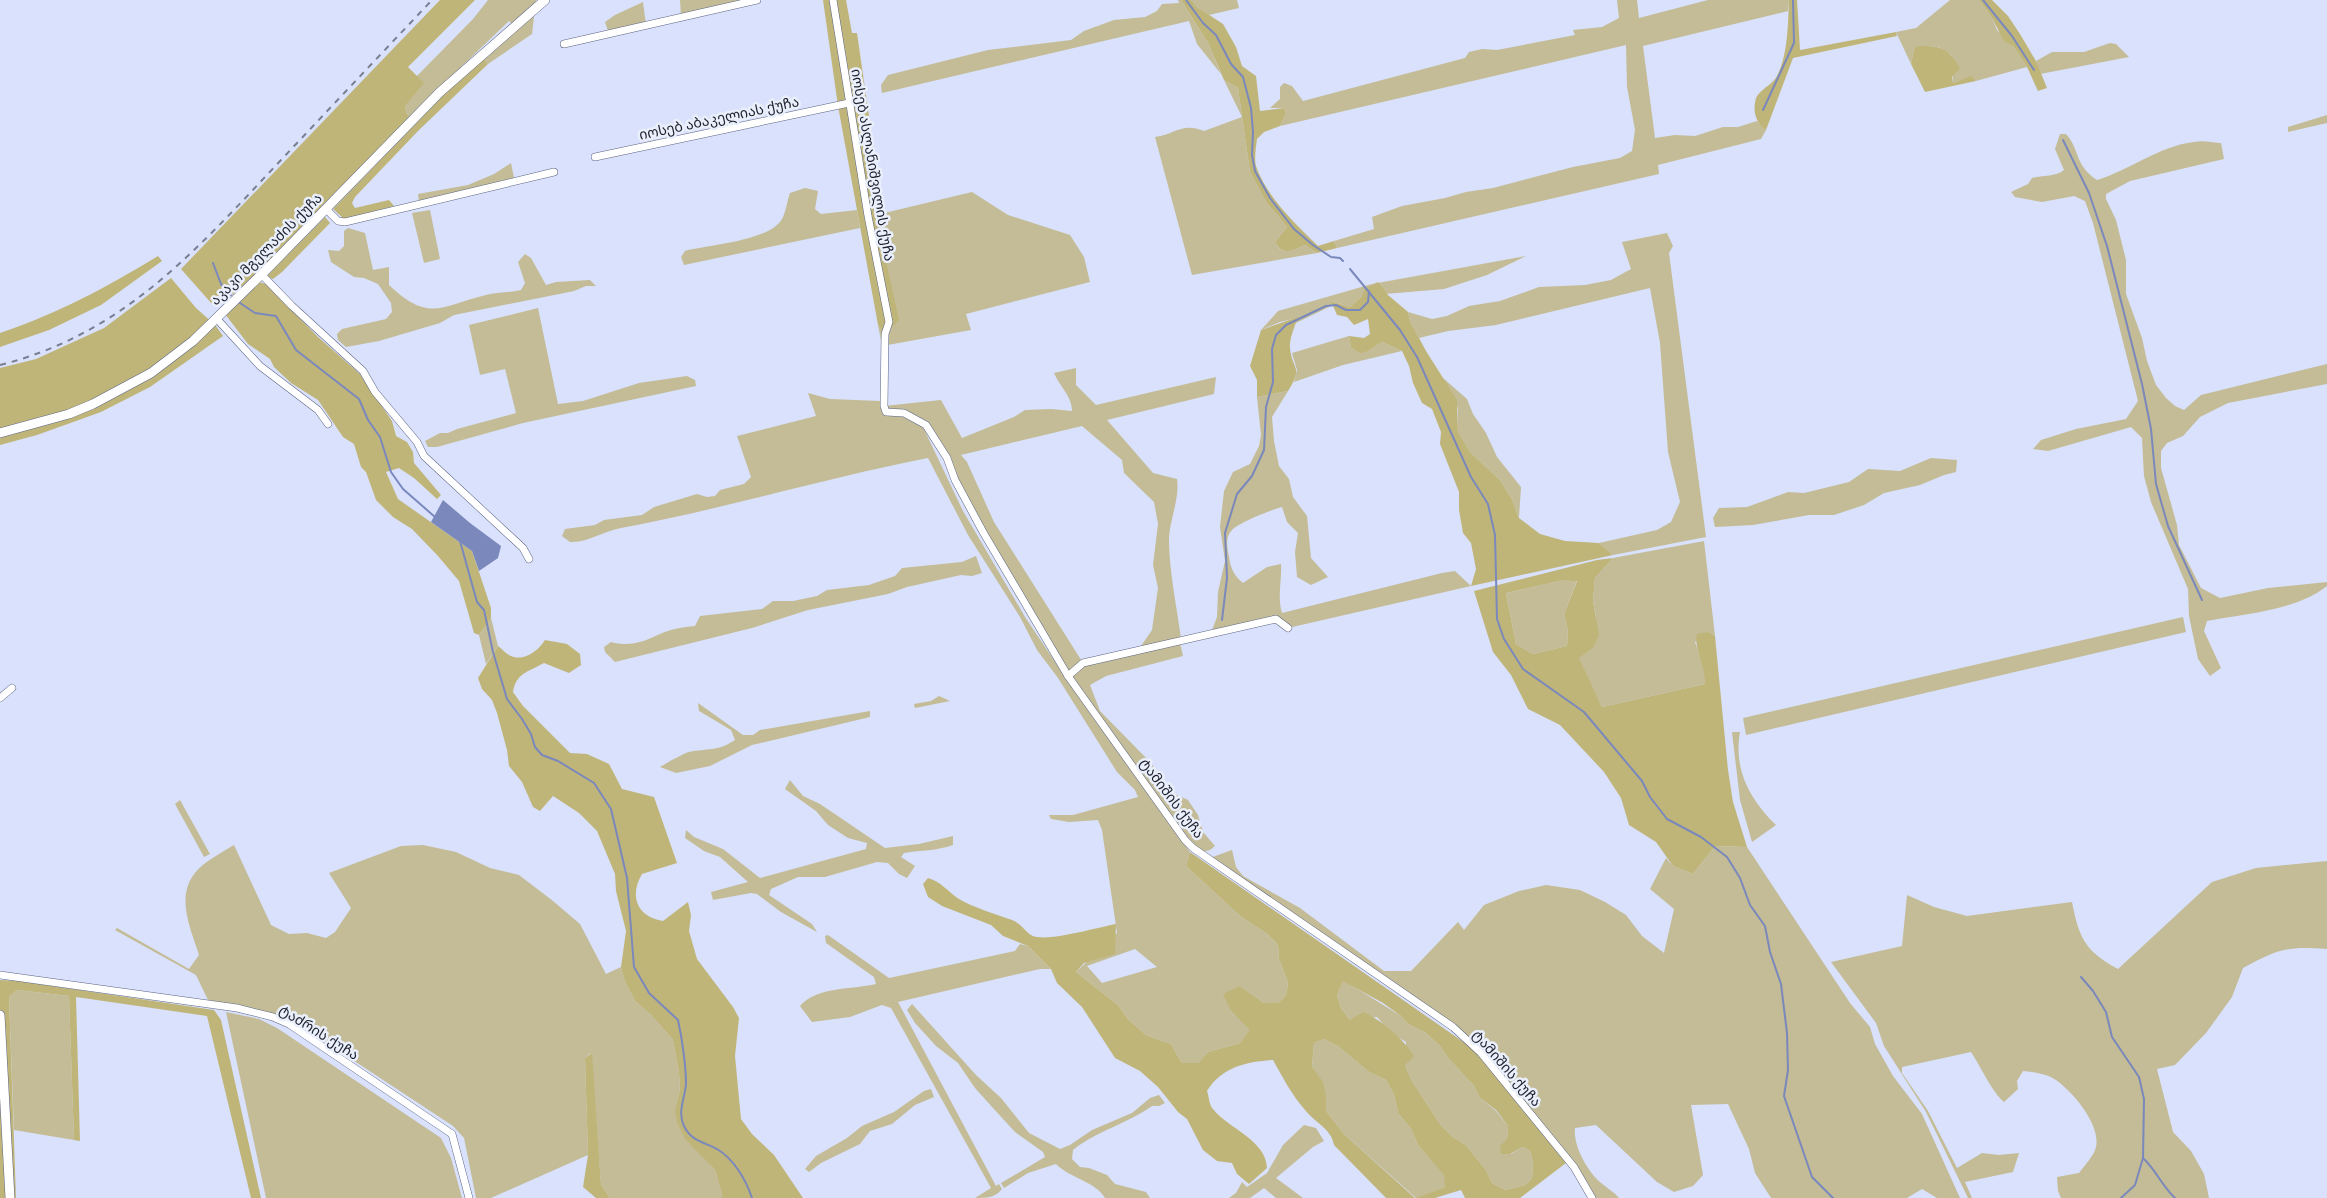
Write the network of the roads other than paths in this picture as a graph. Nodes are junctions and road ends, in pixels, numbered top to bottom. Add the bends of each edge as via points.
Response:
1 (545, 0) edge
2 (757, 0) edge
3 (833, 0) edge
4 (564, 44) dead end
5 (849, 103) junction
6 (595, 157) dead end
7 (554, 172) dead end
8 (326, 209) junction
9 (262, 274) junction
10 (216, 318) junction
11 (884, 406) joint
12 (328, 424) dead end
13 (0, 433) edge
14 (529, 559) dead end
15 (1288, 628) dead end
16 (1068, 676) junction
17 (12, 688) dead end
18 (0, 698) edge
19 (0, 974) edge
20 (0, 1014) edge
21 (10, 1198) edge
22 (469, 1198) edge
23 (1592, 1198) edge

1 - 8 street, აკაკი მგელაძის ქუჩა via 440,92
2 - 4 street
3 - 5 street, იოსებ ასლანიშვილის ქუჩა
5 - 6 street, იოსებ აბაკელიას ქუჩა
5 - 11 street, იოსებ ასლანიშვილის ქუჩა via 889,322
7 - 8 street via 344,222 338,221
8 - 9 street, აკაკი მგელაძის ქუჩა
9 - 10 street, აკაკი მგელაძის ქუჩა
9 - 14 street via 363,372 375,392 417,442 424,456 523,548
10 - 12 street via 260,366 318,410
10 - 13 street, აკაკი მგელაძის ქუჩა via 172,357 134,382 68,414
11 - 16 street, ტამიშის ქუჩა via 886,412 904,413 926,425 983,532
15 - 16 street via 1276,618 1083,663
16 - 23 street, ტამიშის ქუჩა via 1193,848 1452,1027 1480,1053 1574,1167
17 - 18 street
19 - 22 street, ტაძრის ქუჩა via 216,1005 273,1017 288,1024 452,1134
20 - 21 street

